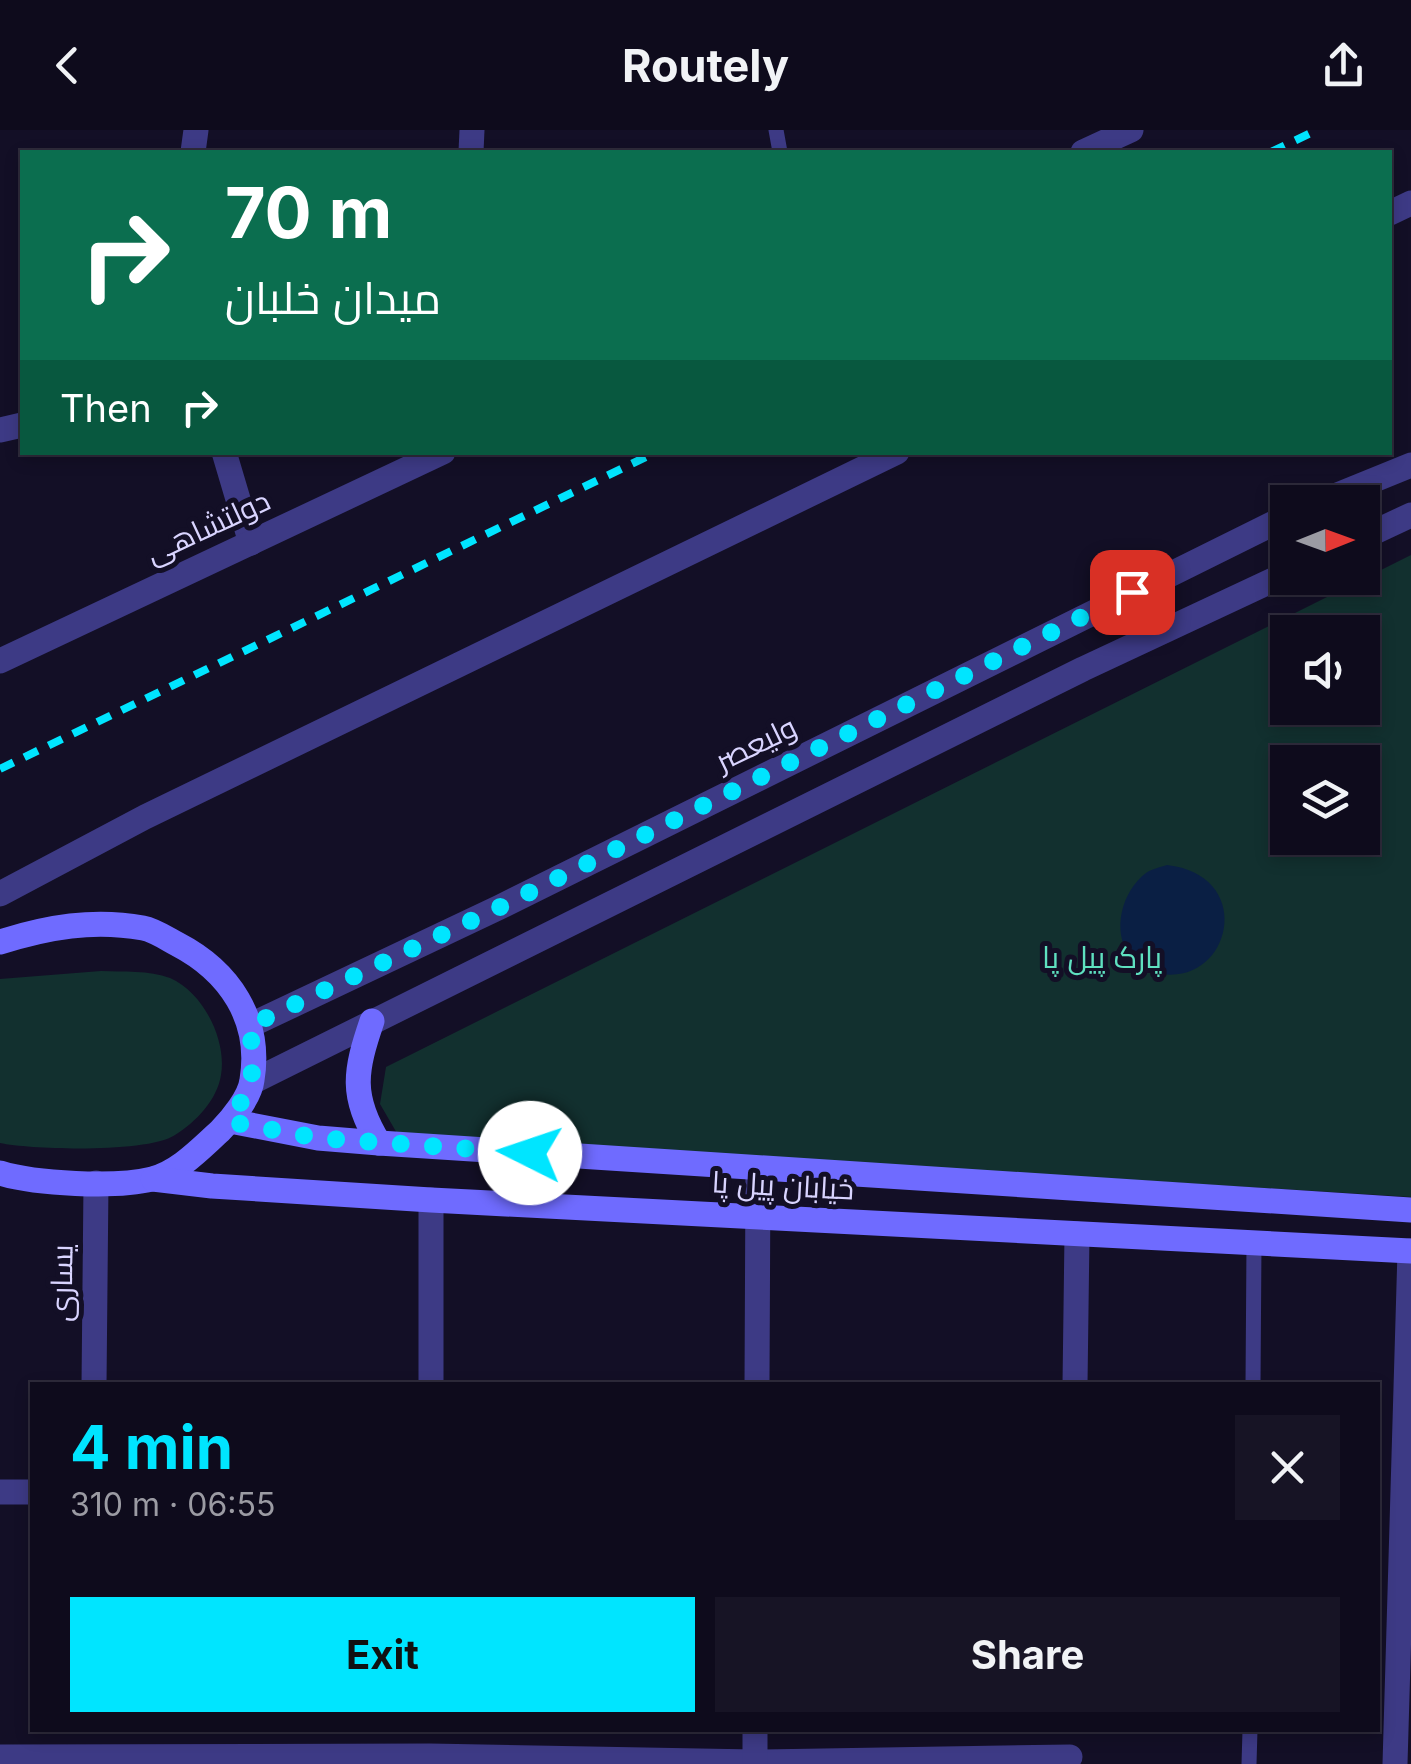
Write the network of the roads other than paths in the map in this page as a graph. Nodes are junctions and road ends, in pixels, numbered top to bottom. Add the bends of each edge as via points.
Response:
1 (1131, 130) edge
2 (1087, 150) edge
3 (225, 455) edge
4 (437, 455) edge
5 (891, 455) edge
6 (1411, 465) edge
7 (1362, 485) edge
8 (1411, 515) edge
9 (1270, 525) edge
10 (1380, 530) edge
11 (251, 543) junction
12 (1270, 581) edge
13 (0, 660) edge
14 (0, 894) edge
15 (0, 942) edge
16 (372, 1020) junction
17 (251, 1025) junction
18 (252, 1082) junction
19 (230, 1122) junction
20 (379, 1143) junction
21 (758, 1168) junction
22 (0, 1173) edge
23 (153, 1179) junction
24 (96, 1182) junction
25 (432, 1200) junction
26 (1411, 1210) edge
27 (758, 1217) junction
28 (1077, 1234) junction
29 (1254, 1243) junction
30 (1411, 1251) edge
31 (94, 1382) edge
32 (431, 1382) edge
33 (757, 1382) edge
34 (1075, 1382) edge
35 (1252, 1382) edge
36 (0, 1492) edge
37 (30, 1492) edge
38 (755, 1732) edge
39 (1071, 1732) edge
40 (1250, 1732) edge
41 (90, 1750) edge
42 (430, 1750) edge
43 (0, 1757) edge
44 (1070, 1760) edge
45 (755, 1763) edge
46 (1250, 1764) edge
47 (1395, 1764) edge

1 - 2 street
3 - 11 street
4 - 11 street, دولتشاهی
5 - 14 street via 163,808
6 - 7 street
8 - 10 street
9 - 17 street, ولیعصر
11 - 13 street, دولتشاهی
12 - 16 street
15 - 17 main road via 50,926 146,928 229,981
16 - 18 street
16 - 20 main road via 357,1094
17 - 18 main road
18 - 19 main road
19 - 20 main road, خیابان پیل پا
19 - 23 main road via 189,1160
20 - 21 main road, خیابان پیل پا
21 - 26 main road, خیابان پیل پا
21 - 27 street
22 - 24 main road, خیابان پیل پا
23 - 24 main road, خیابان پیل پا
23 - 25 main road, خیابان پیل پا
24 - 31 street, یساری
25 - 27 main road, خیابان پیل پا
25 - 32 street
27 - 28 main road, خیابان پیل پا
27 - 33 street
28 - 29 main road, خیابان پیل پا
28 - 34 street
29 - 30 main road, خیابان پیل پا
29 - 35 lane
30 - 47 street
36 - 37 street
38 - 45 street
39 - 44 street
40 - 46 lane
41 - 42 street
41 - 43 street
42 - 45 street
44 - 45 street

